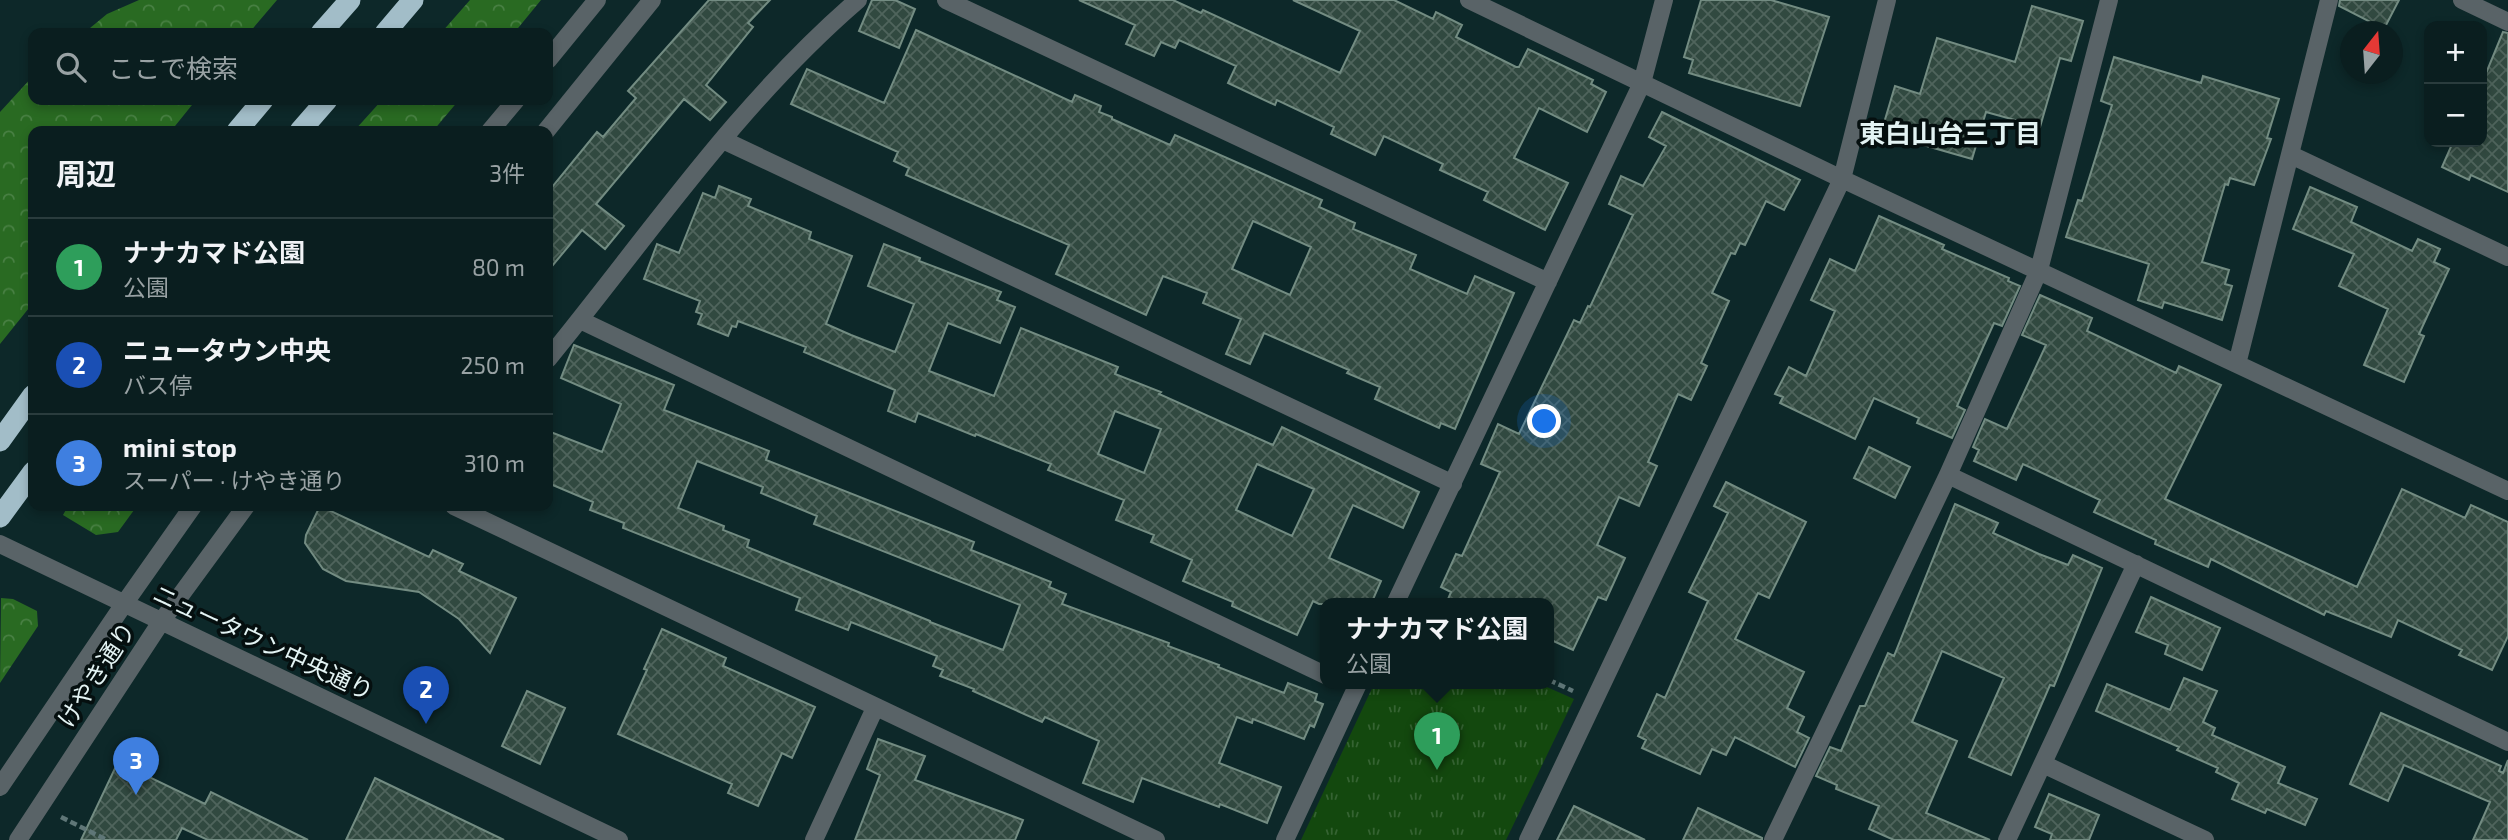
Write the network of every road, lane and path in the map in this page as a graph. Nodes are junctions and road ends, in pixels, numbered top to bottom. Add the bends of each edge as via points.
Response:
1 (350, 0) edge
2 (413, 0) edge
3 (597, 0) edge
4 (652, 0) edge
5 (858, 0) edge
6 (946, 0) edge
7 (1469, 0) edge
8 (1664, 0) edge
9 (1887, 0) edge
10 (2109, 0) edge
11 (2329, 0) edge
12 (2462, 0) edge
13 (2508, 22) edge
14 (325, 28) edge
15 (388, 28) edge
16 (553, 54) edge
17 (1642, 83) junction
18 (259, 105) edge
19 (323, 105) edge
20 (512, 105) edge
21 (241, 126) edge
22 (304, 126) edge
23 (494, 126) edge
24 (550, 126) edge
25 (723, 140) junction
26 (2291, 155) junction
27 (1842, 179) junction
28 (2508, 257) edge
29 (2039, 270) junction
30 (1548, 282) junction
31 (580, 320) junction
32 (553, 353) edge
33 (2237, 364) junction
34 (28, 402) edge
35 (0, 441) edge
36 (1948, 475) junction
37 (28, 479) edge
38 (1453, 484) junction
39 (2508, 491) edge
40 (189, 511) edge
41 (242, 511) edge
42 (464, 511) edge
43 (0, 517) edge
44 (0, 544) edge
45 (2136, 565) junction
46 (1398, 598) edge
47 (124, 604) junction
48 (162, 622) junction
49 (1320, 673) edge
50 (1554, 682) edge
51 (1352, 689) edge
52 (1577, 693) dead end
53 (875, 708) junction
54 (2508, 742) edge
55 (2043, 764) junction
56 (0, 788) edge
57 (40, 807) junction
58 (18, 840) edge
59 (107, 840) edge
60 (619, 840) edge
61 (814, 840) edge
62 (1156, 840) edge
63 (1285, 840) edge
64 (1528, 840) edge
65 (1773, 840) edge
66 (2007, 840) edge
67 (2205, 840) edge

1 - 14 highway
2 - 15 highway
3 - 16 street
4 - 24 street
5 - 25 street via 819,33
6 - 30 street
7 - 17 street
8 - 17 street
9 - 27 street
10 - 29 street
11 - 26 street
12 - 13 street
17 - 27 street
17 - 30 street
18 - 21 highway
19 - 22 highway
20 - 23 street
25 - 31 street
25 - 38 street
26 - 28 street
26 - 33 street
27 - 29 street
27 - 64 street
29 - 33 street
29 - 36 street
30 - 38 street
31 - 32 street
31 - 49 street
33 - 39 street
34 - 35 highway
36 - 45 street
36 - 65 street
37 - 43 highway
38 - 46 street
40 - 47 street, けやき通り
41 - 48 street, けやき通り
42 - 53 street
44 - 47 street, ニュータウン中央通り
45 - 54 street
45 - 55 street
47 - 48 street, ニュータウン中央通り
47 - 56 street, けやき通り
48 - 57 street, けやき通り
48 - 60 street, ニュータウン中央通り
50 - 52 path
51 - 63 street
53 - 61 street
53 - 62 street
55 - 66 street
55 - 67 street
57 - 58 street, けやき通り
57 - 59 path

